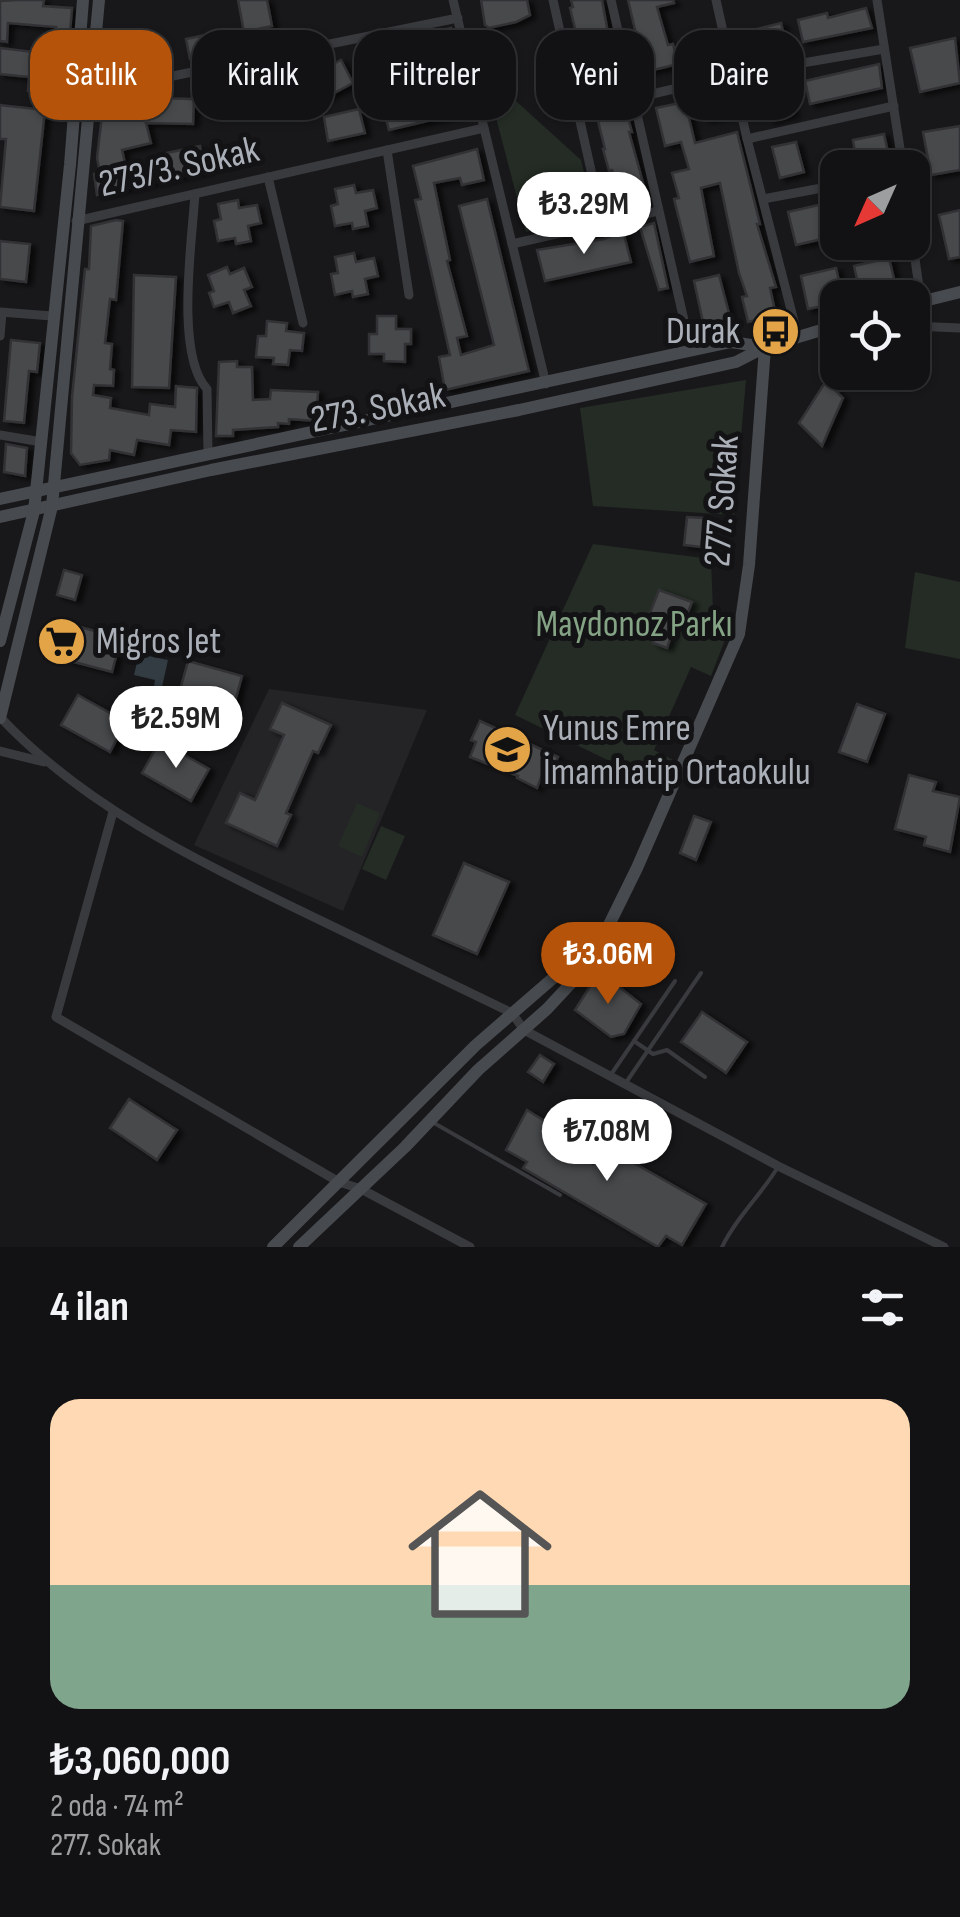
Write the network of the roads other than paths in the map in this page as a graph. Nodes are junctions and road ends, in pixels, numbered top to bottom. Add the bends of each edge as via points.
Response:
1 (70, 0) edge
2 (99, 0) edge
3 (553, 0) edge
4 (610, 0) edge
5 (716, 0) edge
6 (878, 0) edge
7 (83, 1) edge
8 (454, 1) edge
9 (458, 18) junction
10 (96, 30) edge
11 (616, 30) edge
12 (723, 30) edge
13 (884, 49) junction
14 (804, 63) edge
15 (172, 76) edge
16 (894, 106) junction
17 (87, 120) edge
18 (636, 120) edge
19 (743, 120) edge
20 (484, 128) junction
21 (747, 139) junction
22 (388, 150) junction
23 (900, 150) edge
24 (268, 176) junction
25 (820, 188) edge
26 (195, 194) junction
27 (763, 199) junction
28 (658, 211) junction
29 (63, 220) junction
30 (80, 220) junction
31 (603, 224) junction
32 (512, 244) junction
33 (960, 292) edge
34 (409, 295) dead end
35 (930, 300) edge
36 (1, 312) edge
37 (52, 316) junction
38 (304, 323) dead end
39 (930, 327) edge
40 (960, 328) edge
41 (820, 331) edge
42 (801, 335) junction
43 (0, 336) edge
44 (765, 347) junction
45 (692, 351) junction
46 (546, 384) junction
47 (0, 435) edge
48 (42, 442) junction
49 (208, 454) junction
50 (54, 486) junction
51 (36, 491) junction
52 (0, 499) edge
53 (52, 506) junction
54 (34, 511) junction
55 (0, 518) edge
56 (0, 641) edge
57 (0, 718) edge
58 (0, 751) edge
59 (47, 763) junction
60 (113, 812) junction
61 (606, 931) junction
62 (701, 972) dead end
63 (675, 981) dead end
64 (512, 1014) junction
65 (524, 1030) junction
66 (634, 1041) junction
67 (648, 1050) junction
68 (610, 1076) junction
69 (705, 1077) dead end
70 (625, 1084) junction
71 (430, 1121) junction
72 (778, 1166) junction
73 (339, 1182) junction
74 (361, 1189) junction
75 (560, 1195) dead end
76 (273, 1247) edge
77 (299, 1247) edge
78 (470, 1247) edge
79 (722, 1247) edge
80 (944, 1247) edge

1 - 7 street
2 - 10 street
3 - 31 street
4 - 11 street
5 - 12 street
6 - 13 street
7 - 29 street
8 - 9 street
9 - 15 street
9 - 20 street
13 - 14 street
13 - 16 street
16 - 21 street
16 - 23 street
17 - 30 street
18 - 28 street
19 - 21 street
20 - 22 street, 273/3. Sokak
20 - 32 street
21 - 27 street
22 - 24 street, 273/3. Sokak
22 - 34 street
24 - 26 street, 273/3. Sokak
24 - 38 street
25 - 27 street
26 - 30 street, 273/3. Sokak
26 - 49 street via 188,343 207,390
27 - 42 street
28 - 31 street
28 - 45 street
29 - 30 street, 273/3. Sokak
29 - 37 street
30 - 50 street
31 - 32 street
32 - 46 street
33 - 35 street
36 - 37 street
36 - 43 street
37 - 48 street
39 - 40 street
41 - 42 street, 273. Sokak
42 - 44 street, 273. Sokak
44 - 45 street, 273. Sokak via 731,342
44 - 53 street, 273. Sokak via 736,362
44 - 61 street, 277. Sokak via 739,634
45 - 46 street, 273. Sokak
46 - 49 street, 273. Sokak
47 - 48 street
48 - 51 street
49 - 50 street, 273. Sokak
50 - 51 street, 273. Sokak
50 - 53 street
51 - 52 street, 273. Sokak
51 - 54 street
53 - 54 street, 273. Sokak
53 - 57 street
54 - 55 street, 273. Sokak
54 - 56 street
57 - 59 street
58 - 59 street
59 - 60 street
60 - 64 street via 208,866
60 - 73 street via 56,1017
61 - 64 street, 277. Sokak
61 - 65 street, 277. Sokak via 588,966
62 - 67 lane
63 - 66 lane
64 - 65 street
64 - 73 street, 277. Sokak
65 - 68 street
65 - 71 street, 277. Sokak
66 - 67 lane
66 - 68 lane
67 - 69 lane via 667,1050
67 - 70 lane
68 - 70 street
70 - 72 street
71 - 74 street, 277. Sokak
71 - 75 lane
72 - 79 lane
72 - 80 street
73 - 74 street
73 - 76 street, 277. Sokak
74 - 77 street, 277. Sokak
74 - 78 street

